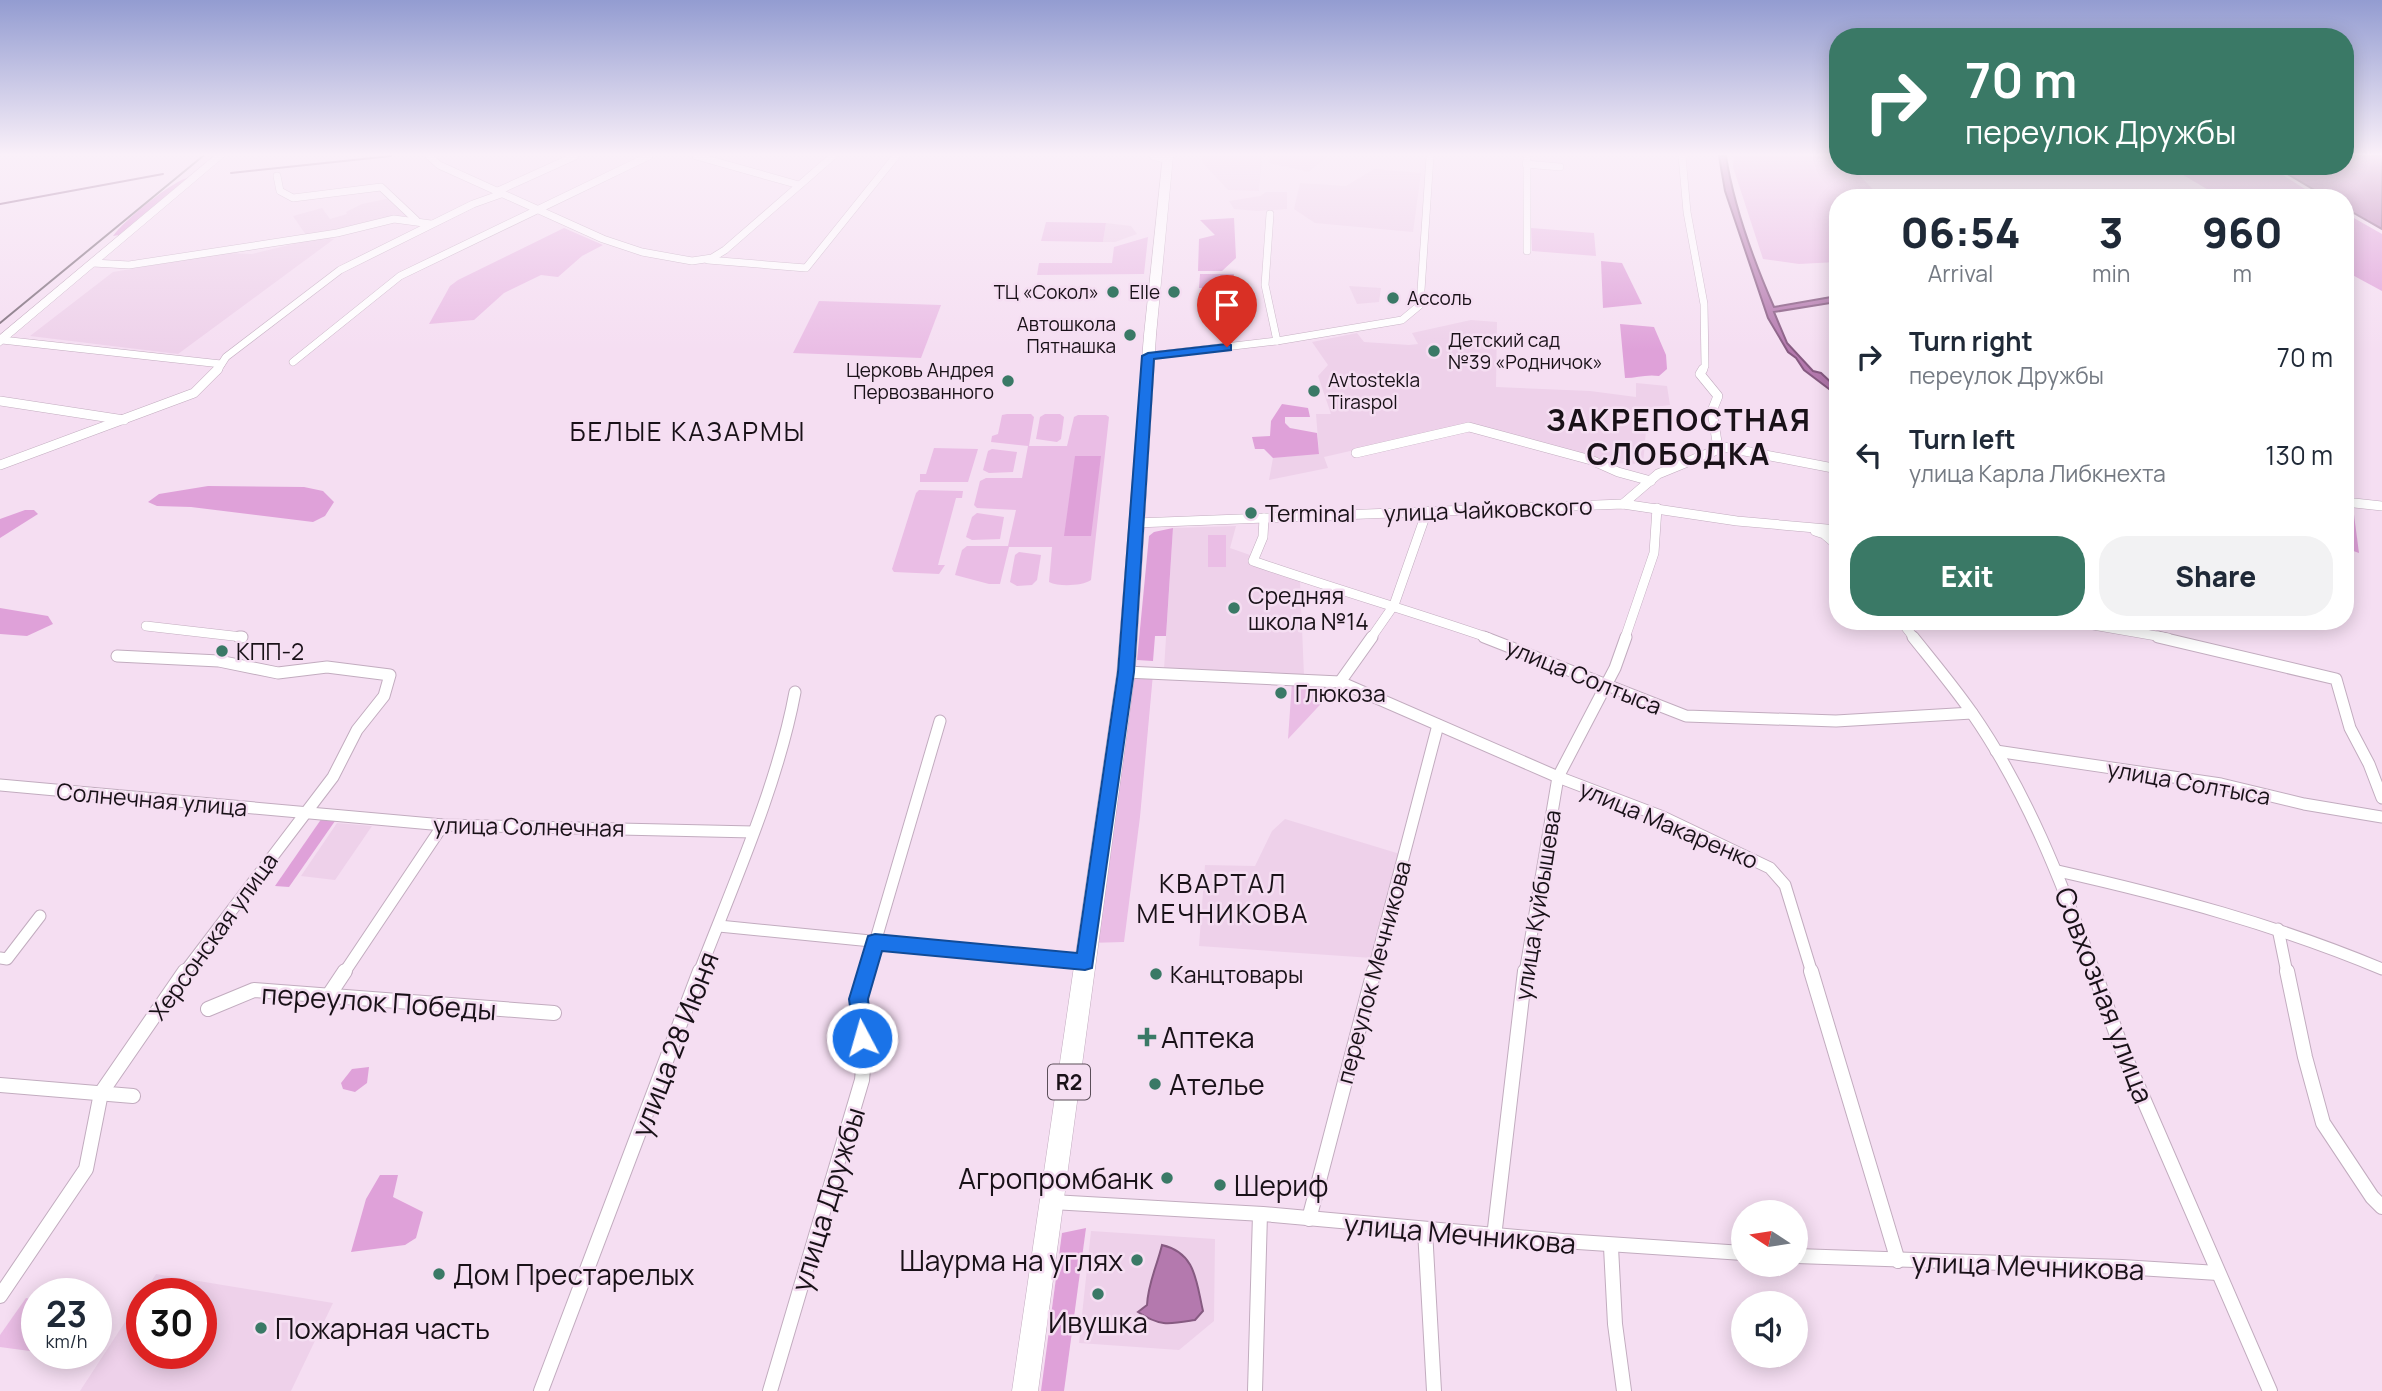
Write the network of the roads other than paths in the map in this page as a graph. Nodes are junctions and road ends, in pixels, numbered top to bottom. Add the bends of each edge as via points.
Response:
1 (143, 221) edge
2 (386, 221) edge
3 (419, 221) edge
4 (438, 221) edge
5 (517, 221) edge
6 (564, 221) edge
7 (758, 221) edge
8 (844, 221) edge
9 (1162, 221) edge
10 (1270, 221) edge
11 (1426, 221) edge
12 (1527, 221) edge
13 (1689, 221) edge
14 (431, 224) junction
15 (1527, 251) dead end
16 (705, 260) junction
17 (93, 263) junction
18 (1, 341) edge
19 (1277, 341) junction
20 (1148, 356) junction
21 (293, 362) dead end
22 (222, 364) junction
23 (0, 401) edge
24 (124, 420) junction
25 (1718, 448) junction
26 (1356, 453) dead end
27 (0, 465) edge
28 (1829, 467) edge
29 (1651, 481) junction
30 (2354, 503) edge
31 (1623, 504) junction
32 (2382, 506) edge
33 (1657, 508) junction
34 (1427, 511) junction
35 (1264, 518) junction
36 (1136, 523) junction
37 (1810, 528) junction
38 (1829, 529) edge
39 (1829, 538) edge
40 (1394, 605) junction
41 (146, 626) dead end
42 (1908, 630) edge
43 (2124, 630) edge
44 (242, 637) dead end
45 (117, 656) dead end
46 (1126, 672) junction
47 (1340, 682) junction
48 (1606, 686) junction
49 (794, 692) dead end
50 (1972, 713) junction
51 (940, 721) dead end
52 (1438, 725) junction
53 (1996, 751) junction
54 (1558, 777) junction
55 (0, 785) edge
56 (2382, 798) edge
57 (305, 813) junction
58 (2382, 817) edge
59 (443, 825) junction
60 (753, 832) junction
61 (2058, 871) junction
62 (40, 916) dead end
63 (719, 926) junction
64 (2278, 929) junction
65 (875, 942) junction
66 (0, 958) edge
67 (1085, 962) junction
68 (2382, 968) edge
69 (329, 995) junction
70 (208, 1009) dead end
71 (554, 1013) dead end
72 (0, 1085) edge
73 (102, 1093) junction
74 (133, 1096) dead end
75 (1052, 1202) junction
76 (2382, 1207) edge
77 (1260, 1214) junction
78 (1309, 1219) junction
79 (1425, 1230) junction
80 (1494, 1237) junction
81 (1611, 1247) junction
82 (1731, 1252) edge
83 (1808, 1257) edge
84 (1898, 1261) junction
85 (2218, 1273) junction
86 (0, 1296) edge
87 (541, 1391) edge
88 (770, 1391) edge
89 (1025, 1391) edge
90 (1255, 1391) edge
91 (1434, 1391) edge
92 (1624, 1391) edge
93 (2270, 1391) edge

1 - 17 main road
2 - 17 street via 337,233 129,265
3 - 14 street
4 - 14 street
5 - 21 street via 400,276
6 - 16 street via 642,252 684,261
7 - 16 street via 725,250
8 - 16 street via 806,268
9 - 20 main road, R2
10 - 19 street via 1265,285
11 - 19 street via 1420,305 1402,320
12 - 15 street
13 - 25 street via 1704,304 1706,366 1700,374 1718,396 1712,411
14 - 22 street via 340,270
17 - 18 main road
18 - 22 street
19 - 20 street
20 - 36 main road, R2
22 - 24 street via 194,393
23 - 24 street
24 - 27 street
25 - 28 street
25 - 29 street
26 - 29 street via 1469,427
29 - 31 street
30 - 32 street
31 - 33 street, улица Чайковского
31 - 34 street, улица Чайковского
33 - 37 street, улица Чайковского
33 - 48 street, улица Куйбышева via 1654,554
34 - 35 street, улица Чайковского
34 - 40 street
35 - 36 street, улица Чайковского
35 - 40 street, улица Солтыса via 1263,537 1253,561
36 - 46 main road, R2
37 - 38 street, улица Чайковского
37 - 39 street
40 - 47 street
40 - 48 street, улица Солтыса
41 - 44 street
42 - 50 street, Совхозная улица
43 - 56 street via 2183,640 2336,679 2350,728
45 - 57 street via 219,661 278,673 327,667 390,675 384,696
46 - 47 street
46 - 67 main road, R2
47 - 52 street, улица Макаренко
48 - 50 street, улица Солтыса via 1686,716 1713,718 1836,721
48 - 54 street, улица Куйбышева
49 - 60 street, улица 28 Июня via 790,719
50 - 53 street, Совхозная улица
51 - 65 street, улица Дружбы
52 - 54 street, улица Макаренко
52 - 78 street, переулок Мечникова
53 - 58 street, улица Солтыса via 2221,784
53 - 61 street, Совхозная улица
54 - 80 street, улица Куйбышева via 1525,970
54 - 84 street, улица Макаренко via 1663,817 1779,876
55 - 57 street, Солнечная улица
57 - 59 street, улица Солнечная
57 - 73 street, Херсонская улица via 192,961
59 - 60 street, улица Солнечная
59 - 69 street
60 - 63 street, улица 28 Июня
61 - 64 street via 2159,894
61 - 85 street, Совхозная улица via 2123,1052
62 - 66 street via 7,959
63 - 65 street
63 - 87 street, улица 28 Июня
64 - 68 street
64 - 76 street via 2323,1123
65 - 67 street
65 - 88 street, улица Дружбы via 858,999 862,1080
67 - 75 main road, R2
69 - 70 street, переулок Победы via 254,990
69 - 71 street, переулок Победы
72 - 73 street
73 - 74 street
73 - 86 street, Херсонская улица via 86,1169
75 - 77 street, улица Мечникова
75 - 89 main road, R2
77 - 78 street, улица Мечникова
77 - 90 street
78 - 79 street, улица Мечникова
79 - 80 street, улица Мечникова
79 - 91 street
80 - 81 street, улица Мечникова
81 - 82 street, улица Мечникова
81 - 92 street
83 - 84 street, улица Мечникова
84 - 85 street, улица Мечникова
85 - 93 street, Совхозная улица

